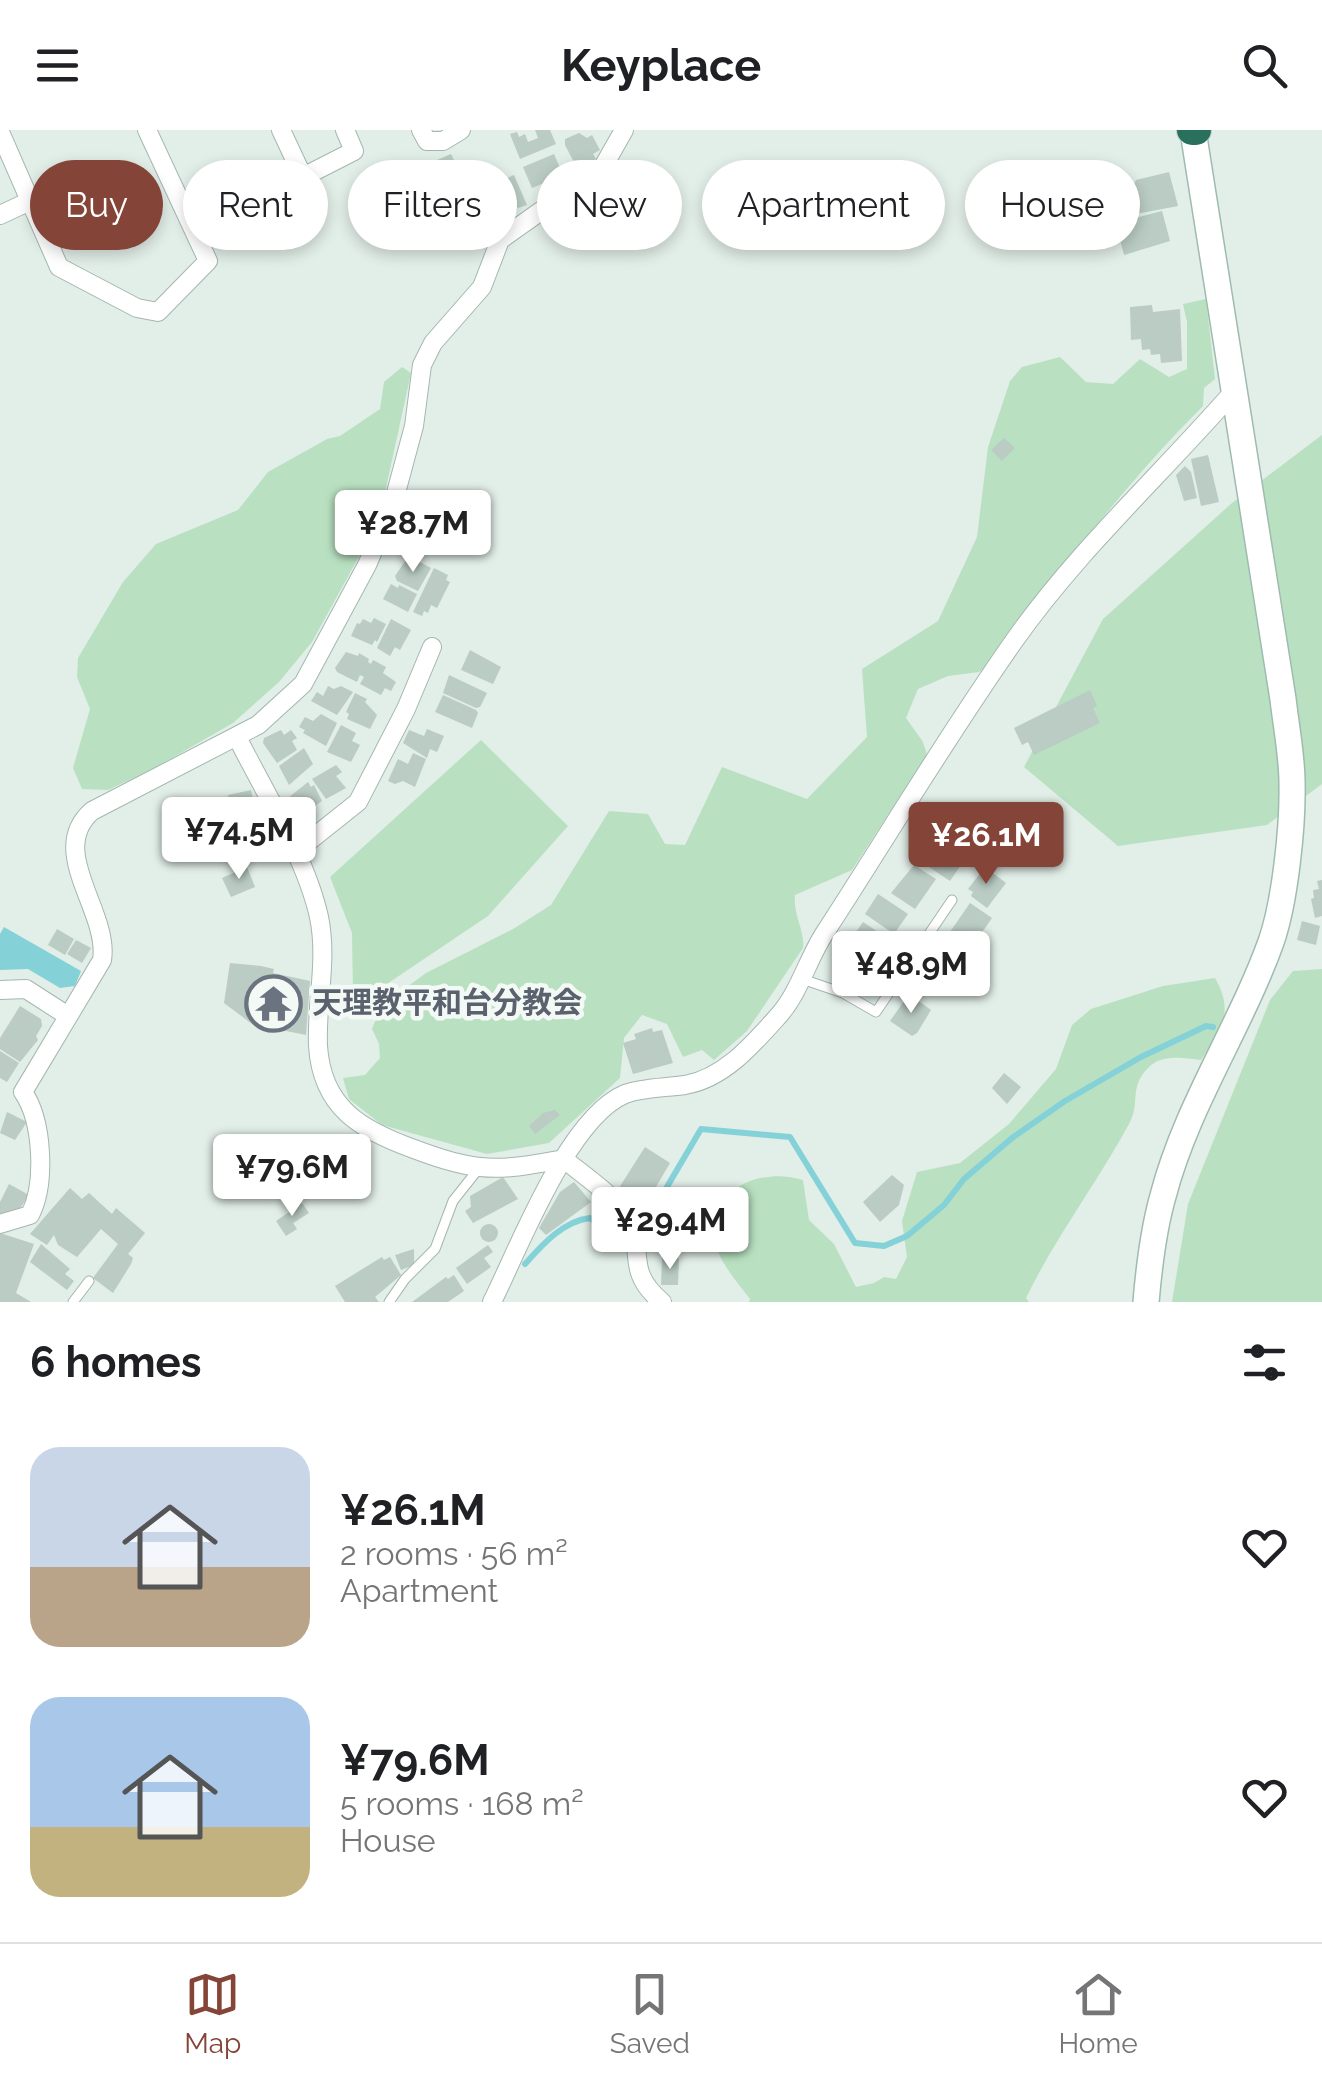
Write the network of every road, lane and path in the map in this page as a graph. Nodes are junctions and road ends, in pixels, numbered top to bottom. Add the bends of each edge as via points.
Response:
1 (147, 130) edge
2 (280, 130) edge
3 (345, 130) edge
4 (421, 130) edge
5 (461, 130) edge
6 (624, 130) edge
7 (1194, 130) edge
8 (0, 132) edge
9 (161, 160) edge
10 (163, 164) edge
11 (30, 201) joint
12 (0, 215) edge
13 (52, 250) edge
14 (1234, 391) junction
15 (432, 647) dead end
16 (237, 736) junction
17 (294, 853) junction
18 (952, 900) dead end
19 (800, 978) junction
20 (1, 992) edge
21 (68, 1016) junction
22 (564, 1159) junction
23 (480, 1167) junction
24 (0, 1224) edge
25 (89, 1282) dead end
26 (652, 1299) edge
27 (72, 1302) edge
28 (388, 1302) edge
29 (492, 1302) edge
30 (1146, 1302) edge

1 - 9 street
2 - 3 street via 303,177 354,151
4 - 5 street via 426,141 443,142
6 - 16 street via 603,167 500,240 482,287 433,343 422,365 393,504 367,566 303,684 281,708
7 - 14 street
8 - 11 street
10 - 13 street via 208,261 158,312 137,308 59,267
11 - 12 street
14 - 19 street via 1122,509 1015,639
14 - 30 street via 1292,783 1286,868 1272,938 1163,1195
15 - 17 street via 358,802
16 - 17 street
16 - 21 street via 78,823 76,858 104,950
17 - 23 street via 311,885 324,943 318,1048 330,1090 366,1131
18 - 19 lane via 876,1012
19 - 22 street via 784,1010 742,1054 708,1079 622,1095 594,1118
20 - 21 street via 26,989
21 - 24 street via 23,1092 41,1168 36,1204 30,1215
22 - 23 street
22 - 26 street via 627,1216 635,1230 637,1268
22 - 29 street
23 - 28 lane via 452,1202 435,1249
25 - 27 lane

